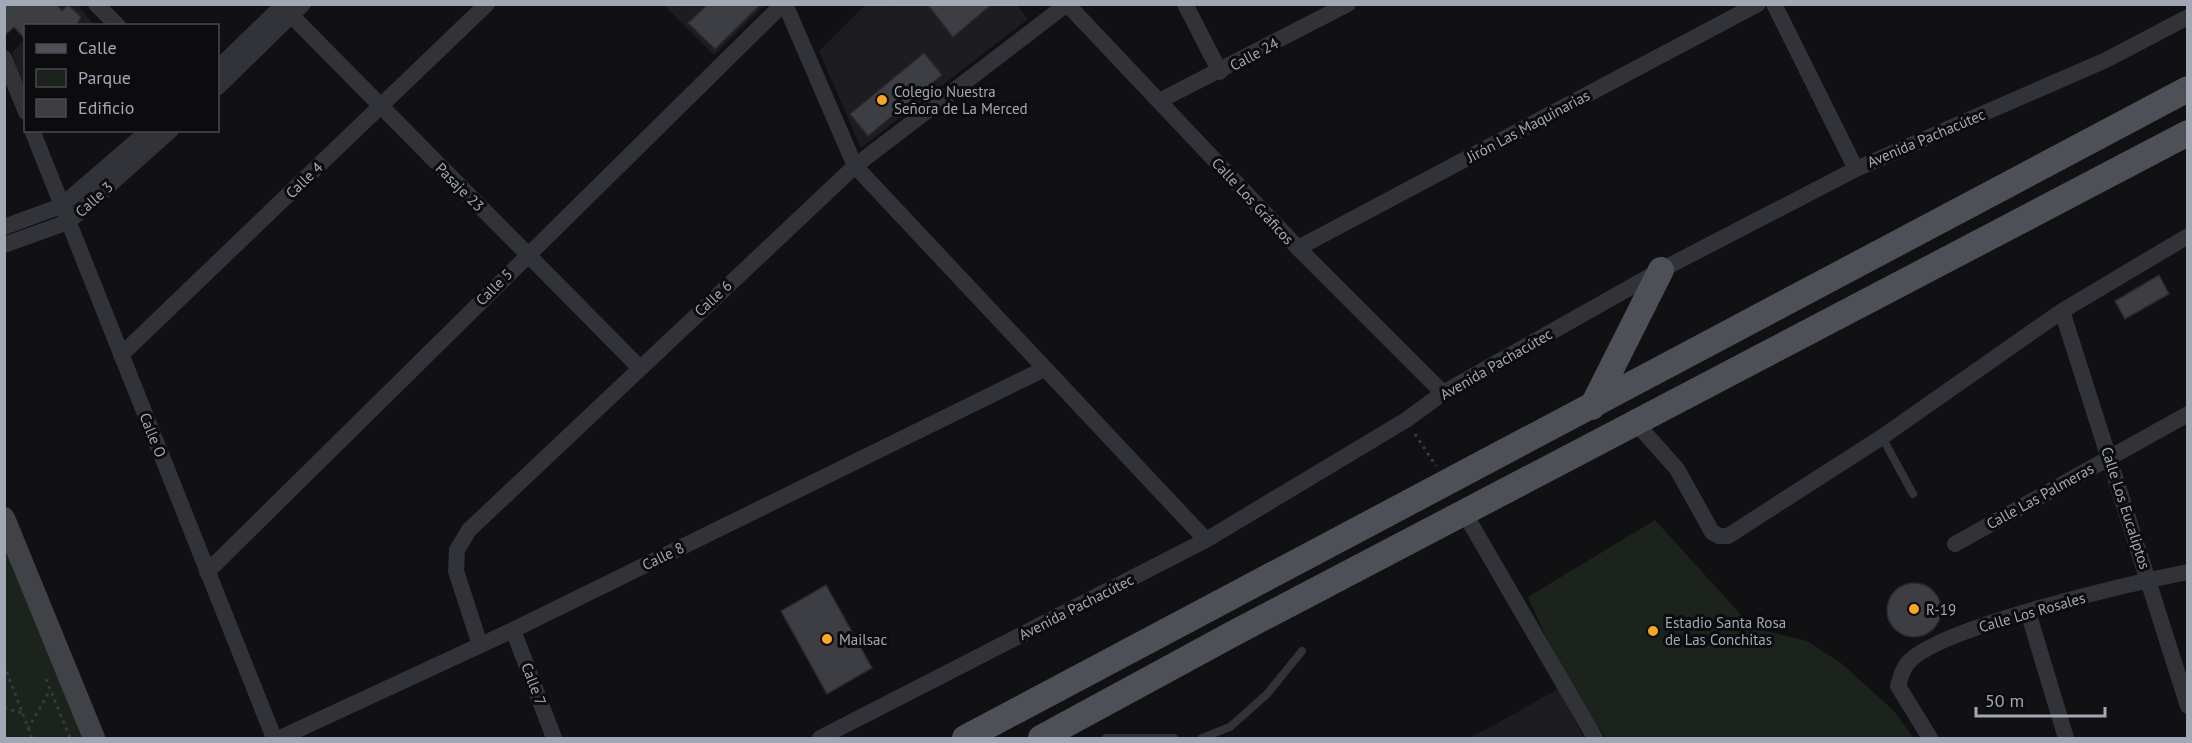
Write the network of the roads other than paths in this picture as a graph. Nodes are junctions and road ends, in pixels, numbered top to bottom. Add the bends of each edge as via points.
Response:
1 (96, 4) edge
2 (487, 4) edge
3 (784, 4) edge
4 (1067, 4) edge
5 (1185, 4) edge
6 (1348, 4) edge
7 (1758, 4) edge
8 (1774, 4) edge
9 (290, 8) edge
10 (2187, 17) edge
11 (116, 24) edge
12 (4, 58) edge
13 (219, 67) edge
14 (1220, 72) junction
15 (219, 86) edge
16 (2187, 90) edge
17 (1159, 101) junction
18 (381, 106) junction
19 (24, 107) edge
20 (2117, 128) junction
21 (33, 132) edge
22 (146, 132) edge
23 (169, 132) edge
24 (2187, 133) edge
25 (2134, 161) junction
26 (855, 165) junction
27 (1856, 169) junction
28 (61, 206) junction
29 (68, 222) junction
30 (4, 227) edge
31 (2187, 236) edge
32 (4, 245) edge
33 (1298, 248) junction
34 (527, 254) junction
35 (1661, 270) junction
36 (2062, 311) junction
37 (121, 355) junction
38 (639, 368) junction
39 (1044, 369) junction
40 (1443, 393) junction
41 (1592, 407) junction
42 (2187, 414) edge
43 (1636, 423) junction
44 (1881, 437) junction
45 (2110, 457) junction
46 (1913, 494) dead end
47 (1465, 514) junction
48 (4, 518) edge
49 (1206, 540) junction
50 (1955, 544) dead end
51 (207, 572) junction
52 (2187, 572) edge
53 (2149, 579) junction
54 (2028, 612) junction
55 (513, 630) junction
56 (480, 645) junction
57 (1302, 651) dead end
58 (2187, 706) edge
59 (1056, 733) edge
60 (94, 738) edge
61 (274, 738) edge
62 (280, 738) edge
63 (554, 738) edge
64 (820, 738) edge
65 (964, 738) edge
66 (1107, 738) edge
67 (1174, 738) edge
68 (1202, 738) edge
69 (1595, 738) edge
70 (1930, 738) edge
71 (2066, 738) edge

1 - 11 street
2 - 18 street, Calle 4
3 - 26 street
3 - 34 street, Calle 5
4 - 17 street, Calle Los Gráficos
4 - 26 street, Calle 6
5 - 14 street
6 - 14 street, Calle 24
7 - 33 street, Jirón Las Maquinarias
8 - 27 street
9 - 13 street
9 - 15 street
9 - 18 street, Pasaje 23
10 - 27 street, Avenida Pachacútec via 2106,60
12 - 19 street
14 - 17 street, Calle 24
16 - 20 main road
17 - 33 street, Calle Los Gráficos
18 - 34 street, Pasaje 23
18 - 37 street, Calle 4
20 - 25 main road
20 - 41 main road
21 - 28 street, Calle O
22 - 28 street, Calle 3
23 - 29 street, Calle 3
24 - 25 main road
25 - 43 main road
26 - 38 street, Calle 6
26 - 39 street
27 - 35 street, Avenida Pachacútec
28 - 29 street, Calle O
28 - 30 street, Calle 3
29 - 32 street, Calle 3
29 - 37 street, Calle O
31 - 36 street
33 - 40 street, Calle Los Gráficos
34 - 38 street, Pasaje 23
34 - 51 street, Calle 5
35 - 40 street, Avenida Pachacútec
35 - 41 main road
36 - 44 street
36 - 45 street, Calle Los Eucaliptos
37 - 51 street, Calle O
38 - 56 street, Calle 6 via 469,530 457,550 456,572
39 - 49 street
39 - 55 street, Calle 8
40 - 49 street, Avenida Pachacútec via 1406,420
41 - 65 main road
42 - 45 street, Calle Las Palmeras
43 - 44 street via 1677,469 1712,532 1719,536 1728,536
43 - 47 main road
44 - 46 lane
45 - 50 street, Calle Las Palmeras
45 - 53 street, Calle Los Eucaliptos
47 - 59 main road
47 - 69 street
48 - 60 street
49 - 64 street, Avenida Pachacútec
51 - 61 street, Calle O
52 - 53 street, Calle Los Rosales
53 - 54 street, Calle Los Rosales
53 - 58 street, Calle Los Eucaliptos
54 - 70 street, Calle Los Rosales via 1980,626 1933,647 1907,664 1898,686
54 - 71 street
55 - 56 street, Calle 8
55 - 63 street, Calle 7
56 - 62 street, Calle 8
57 - 68 lane via 1267,694 1230,727
66 - 67 lane

